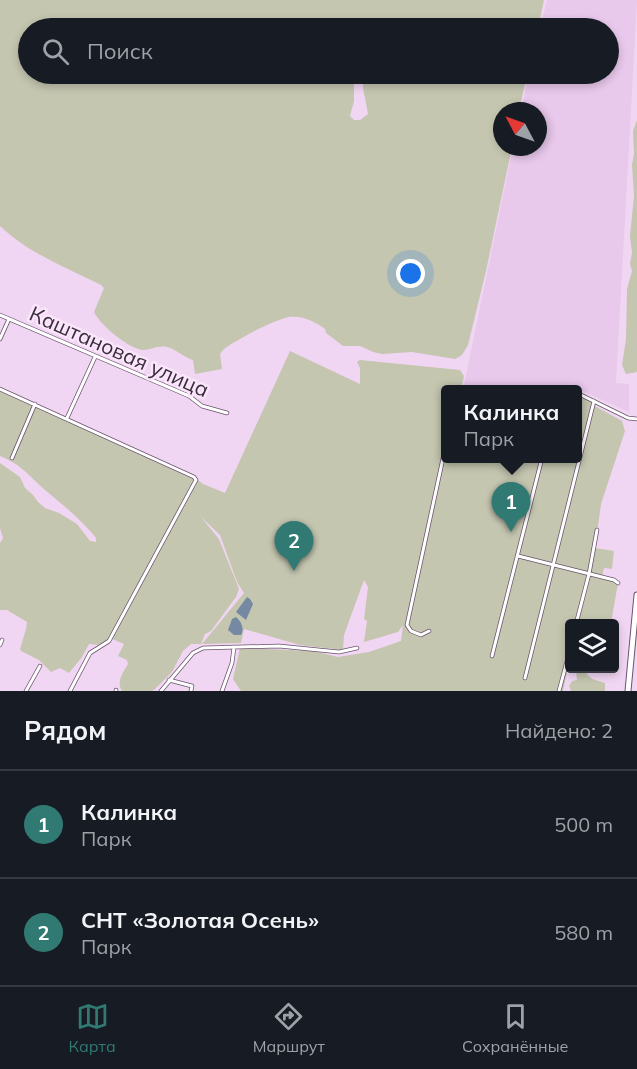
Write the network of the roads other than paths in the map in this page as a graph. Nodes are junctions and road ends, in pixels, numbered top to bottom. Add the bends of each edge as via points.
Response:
1 (0, 315) edge
2 (9, 319) junction
3 (0, 339) edge
4 (95, 357) junction
5 (0, 389) edge
6 (582, 395) edge
7 (594, 401) junction
8 (35, 404) junction
9 (227, 414) dead end
10 (66, 418) junction
11 (637, 419) edge
12 (582, 450) edge
13 (12, 458) dead end
14 (442, 463) edge
15 (541, 463) edge
16 (579, 463) edge
17 (597, 530) dead end
18 (518, 556) junction
19 (553, 567) junction
20 (589, 574) junction
21 (618, 583) dead end
22 (637, 595) edge
23 (577, 619) edge
24 (429, 631) dead end
25 (2, 640) dead end
26 (0, 645) edge
27 (234, 646) junction
28 (357, 648) dead end
29 (492, 656) dead end
30 (40, 666) dead end
31 (565, 669) edge
32 (525, 678) dead end
33 (170, 680) junction
34 (26, 691) edge
35 (70, 691) edge
36 (161, 691) edge
37 (191, 691) edge
38 (222, 691) edge
39 (559, 691) edge
40 (628, 691) edge

1 - 2 street, Каштановая улица
2 - 3 street
2 - 4 street, Каштановая улица
4 - 9 street, Каштановая улица
4 - 10 street
5 - 8 street
6 - 7 street
7 - 11 street
7 - 12 street
8 - 10 street
8 - 13 street
10 - 35 street via 196,480 109,641 90,653
14 - 24 street via 406,625 421,635
15 - 18 street
16 - 19 street
17 - 20 street
18 - 19 street
18 - 29 street
19 - 20 street
19 - 32 street
20 - 21 street
20 - 23 street
22 - 40 highway
25 - 26 street
27 - 28 street via 339,652
27 - 33 street via 198,650
27 - 38 street
30 - 34 street
31 - 39 street
33 - 36 street
33 - 37 street via 192,686

